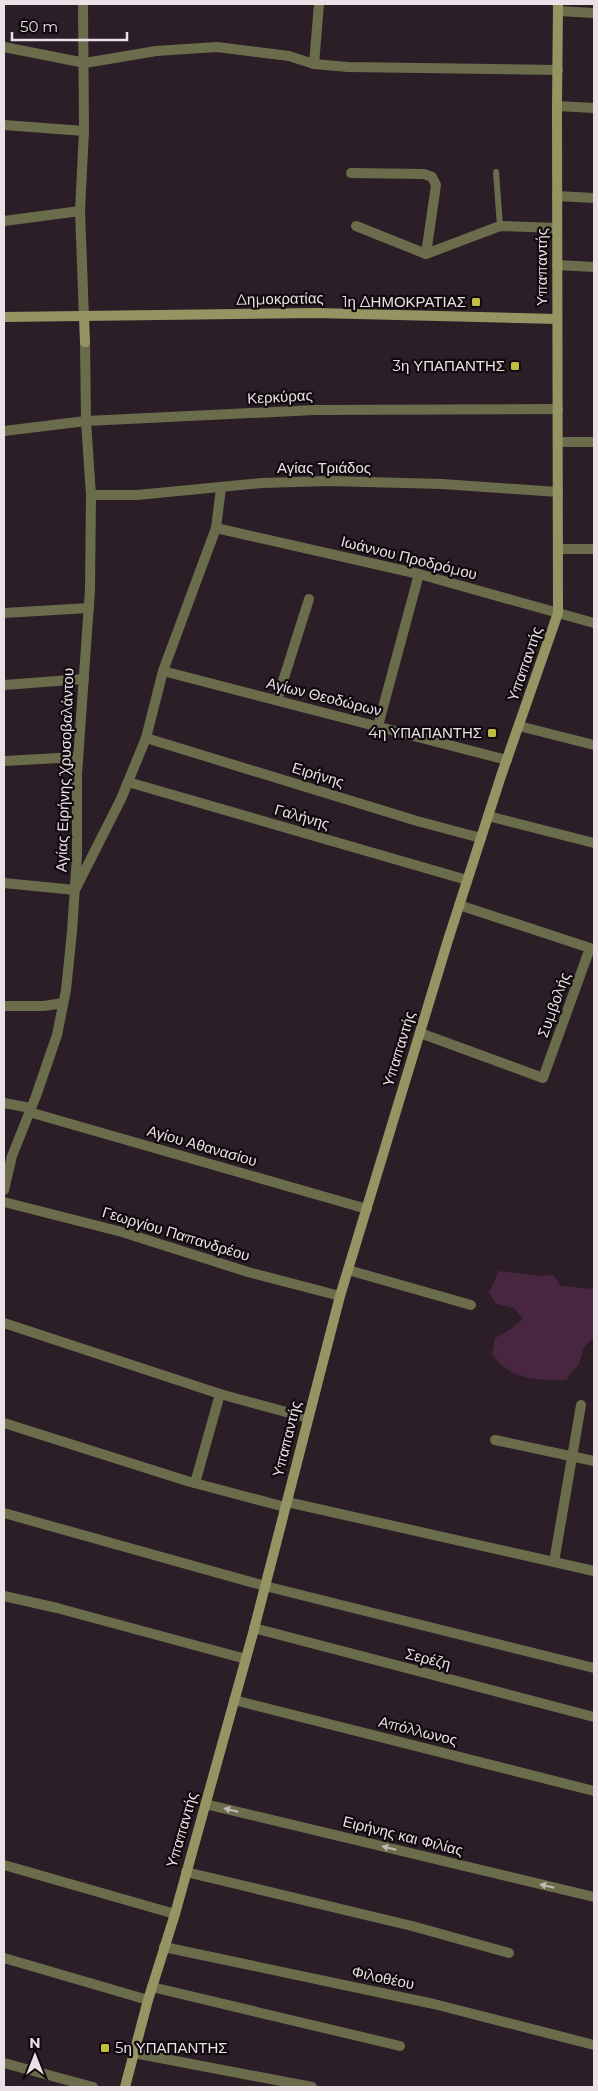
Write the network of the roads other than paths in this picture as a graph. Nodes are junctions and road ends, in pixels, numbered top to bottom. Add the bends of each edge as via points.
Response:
1 (83, 4) edge
2 (319, 4) edge
3 (558, 8) edge
4 (594, 13) edge
5 (4, 46) edge
6 (85, 63) junction
7 (314, 64) junction
8 (558, 70) junction
9 (557, 106) junction
10 (594, 108) edge
11 (4, 125) edge
12 (84, 130) junction
13 (496, 172) dead end
14 (350, 174) dead end
15 (557, 196) junction
16 (594, 198) edge
17 (80, 211) junction
18 (4, 221) edge
19 (356, 226) dead end
20 (500, 226) junction
21 (557, 228) junction
22 (426, 254) junction
23 (558, 265) junction
24 (594, 267) edge
25 (4, 317) edge
26 (84, 318) junction
27 (557, 319) junction
28 (558, 409) junction
29 (86, 421) junction
30 (4, 431) edge
31 (558, 442) junction
32 (594, 442) edge
33 (221, 488) junction
34 (558, 492) junction
35 (91, 495) junction
36 (216, 528) junction
37 (558, 549) junction
38 (594, 549) edge
39 (418, 574) junction
40 (309, 600) dead end
41 (89, 608) junction
42 (4, 613) edge
43 (558, 613) junction
44 (594, 622) edge
45 (163, 671) junction
46 (84, 679) junction
47 (4, 685) edge
48 (277, 700) junction
49 (378, 726) junction
50 (519, 726) junction
51 (146, 738) junction
52 (594, 745) edge
53 (78, 757) junction
54 (507, 760) junction
55 (4, 761) edge
56 (128, 782) junction
57 (488, 816) junction
58 (481, 838) junction
59 (594, 843) edge
60 (468, 880) junction
61 (4, 883) edge
62 (75, 890) junction
63 (459, 905) junction
64 (63, 1003) junction
65 (4, 1006) edge
66 (420, 1033) junction
67 (4, 1103) edge
68 (30, 1110) junction
69 (4, 1190) edge
70 (4, 1202) edge
71 (367, 1209) junction
72 (348, 1270) junction
73 (340, 1296) junction
74 (471, 1305) dead end
75 (4, 1323) edge
76 (220, 1394) junction
77 (581, 1405) dead end
78 (308, 1418) junction
79 (4, 1423) edge
80 (495, 1440) dead end
81 (572, 1456) junction
82 (594, 1461) edge
83 (196, 1483) junction
84 (286, 1504) junction
85 (4, 1513) edge
86 (554, 1562) junction
87 (594, 1570) edge
88 (265, 1586) junction
89 (4, 1596) edge
90 (254, 1628) junction
91 (246, 1659) junction
92 (594, 1668) edge
93 (234, 1700) junction
94 (594, 1717) edge
95 (594, 1791) edge
96 (205, 1804) junction
97 (4, 1865) edge
98 (186, 1872) junction
99 (594, 1897) edge
100 (175, 1914) junction
101 (164, 1947) junction
102 (509, 1953) dead end
103 (4, 1958) edge
104 (152, 1987) junction
105 (148, 2000) junction
106 (594, 2045) edge
107 (400, 2046) dead end
108 (134, 2053) junction
109 (4, 2062) edge
110 (93, 2087) edge
111 (125, 2087) edge
112 (312, 2087) edge

1 - 6 street
2 - 7 street
3 - 4 street
3 - 8 street, Υπαπαντής
5 - 6 street
6 - 7 street via 156,51 217,47 289,56
6 - 12 street
7 - 8 street via 411,69
8 - 9 street, Υπαπαντής
9 - 10 street
9 - 15 street, Υπαπαντής
11 - 12 street
12 - 17 street
13 - 20 lane
14 - 22 street via 424,174 432,177 436,185
15 - 16 street
15 - 21 street, Υπαπαντής
17 - 18 street
17 - 26 street
19 - 22 street
20 - 21 street
20 - 22 street
21 - 23 street, Υπαπαντής
23 - 24 street
23 - 27 street, Υπαπαντής
25 - 26 street, Δημοκρατίας
26 - 27 street, Δημοκρατίας via 316,313
26 - 29 street, Αγίας Ειρήνης Χρυσοβαλάντου
27 - 28 street, Υπαπαντής
28 - 29 street, Κερκύρας via 315,410
28 - 31 street, Υπαπαντής
29 - 30 street, Κερκύρας
29 - 35 street, Αγίας Ειρήνης Χρυσοβαλάντου
31 - 32 street
31 - 34 street, Υπαπαντής
33 - 34 street, Αγίας Τριάδος via 329,481
33 - 35 street, Αγίας Τριάδος via 137,496
33 - 36 street
34 - 37 street, Υπαπαντής
35 - 41 street, Αγίας Ειρήνης Χρυσοβαλάντου
36 - 39 street, Ιωάννου Προδρόμου
36 - 45 street
37 - 38 street
37 - 43 street, Υπαπαντής
39 - 43 street, Ιωάννου Προδρόμου
39 - 49 street
40 - 48 street
41 - 42 street
41 - 46 street, Αγίας Ειρήνης Χρυσοβαλάντου
43 - 44 street, Ιωάννου Προδρόμου
43 - 50 street, Υπαπαντής
45 - 48 street, Αγίων Θεοδώρων
45 - 51 street
46 - 47 street
46 - 53 street, Αγίας Ειρήνης Χρυσοβαλάντου
48 - 49 street, Αγίων Θεοδώρων
49 - 54 street, Αγίων Θεοδώρων
50 - 52 street
50 - 54 street, Υπαπαντής
51 - 56 street
51 - 58 street, Ειρήνης
53 - 55 street
53 - 62 street, Αγίας Ειρήνης Χρυσοβαλάντου
54 - 57 street, Υπαπαντής
56 - 60 street, Γαλήνης
56 - 62 street
57 - 58 street, Υπαπαντής
57 - 59 street
58 - 60 street, Υπαπαντής
60 - 63 street, Υπαπαντής
61 - 62 street
62 - 64 street, Αγίας Ειρήνης Χρυσοβαλάντου
63 - 66 street, Υπαπαντής
63 - 66 street, Συμβολής via 590,948 543,1078
64 - 65 street
64 - 68 street, Αγίας Ειρήνης Χρυσοβαλάντου via 57,1035
66 - 71 street, Υπαπαντής
67 - 68 street, Αγίου Αθανασίου
68 - 69 street, Αγίας Ειρήνης Χρυσοβαλάντου via 12,1156
68 - 71 street, Αγίου Αθανασίου
70 - 73 street, Γεωργίου Παπανδρέου via 122,1232 248,1272
71 - 72 street, Υπαπαντής
72 - 73 street, Υπαπαντής
72 - 74 street
73 - 78 street, Υπαπαντής
75 - 76 street
76 - 78 street
76 - 83 street
77 - 81 street
78 - 84 street, Υπαπαντής
79 - 83 street
80 - 81 street
81 - 82 street
81 - 86 street
83 - 84 street
84 - 86 street
84 - 88 street, Υπαπαντής
85 - 88 street
86 - 87 street
88 - 90 street, Υπαπαντής
88 - 92 street
89 - 91 street
90 - 91 street, Υπαπαντής
90 - 94 street, Σερέζη
91 - 93 street, Υπαπαντής
93 - 95 street, Απόλλωνος
93 - 96 street, Υπαπαντής
96 - 98 street, Υπαπαντής
99 -> 96 street, Ειρήνης και Φιλίας
97 - 100 street
98 - 100 street, Υπαπαντής
98 - 102 street via 412,1926
100 - 101 street, Υπαπαντής
101 - 104 street, Υπαπαντής
101 - 106 street, Φιλοθέου via 434,2004
103 - 105 street
104 - 105 street, Υπαπαντής
104 - 107 street
105 - 108 street, Υπαπαντής
108 - 111 street, Υπαπαντής
108 - 112 street
109 - 110 street

